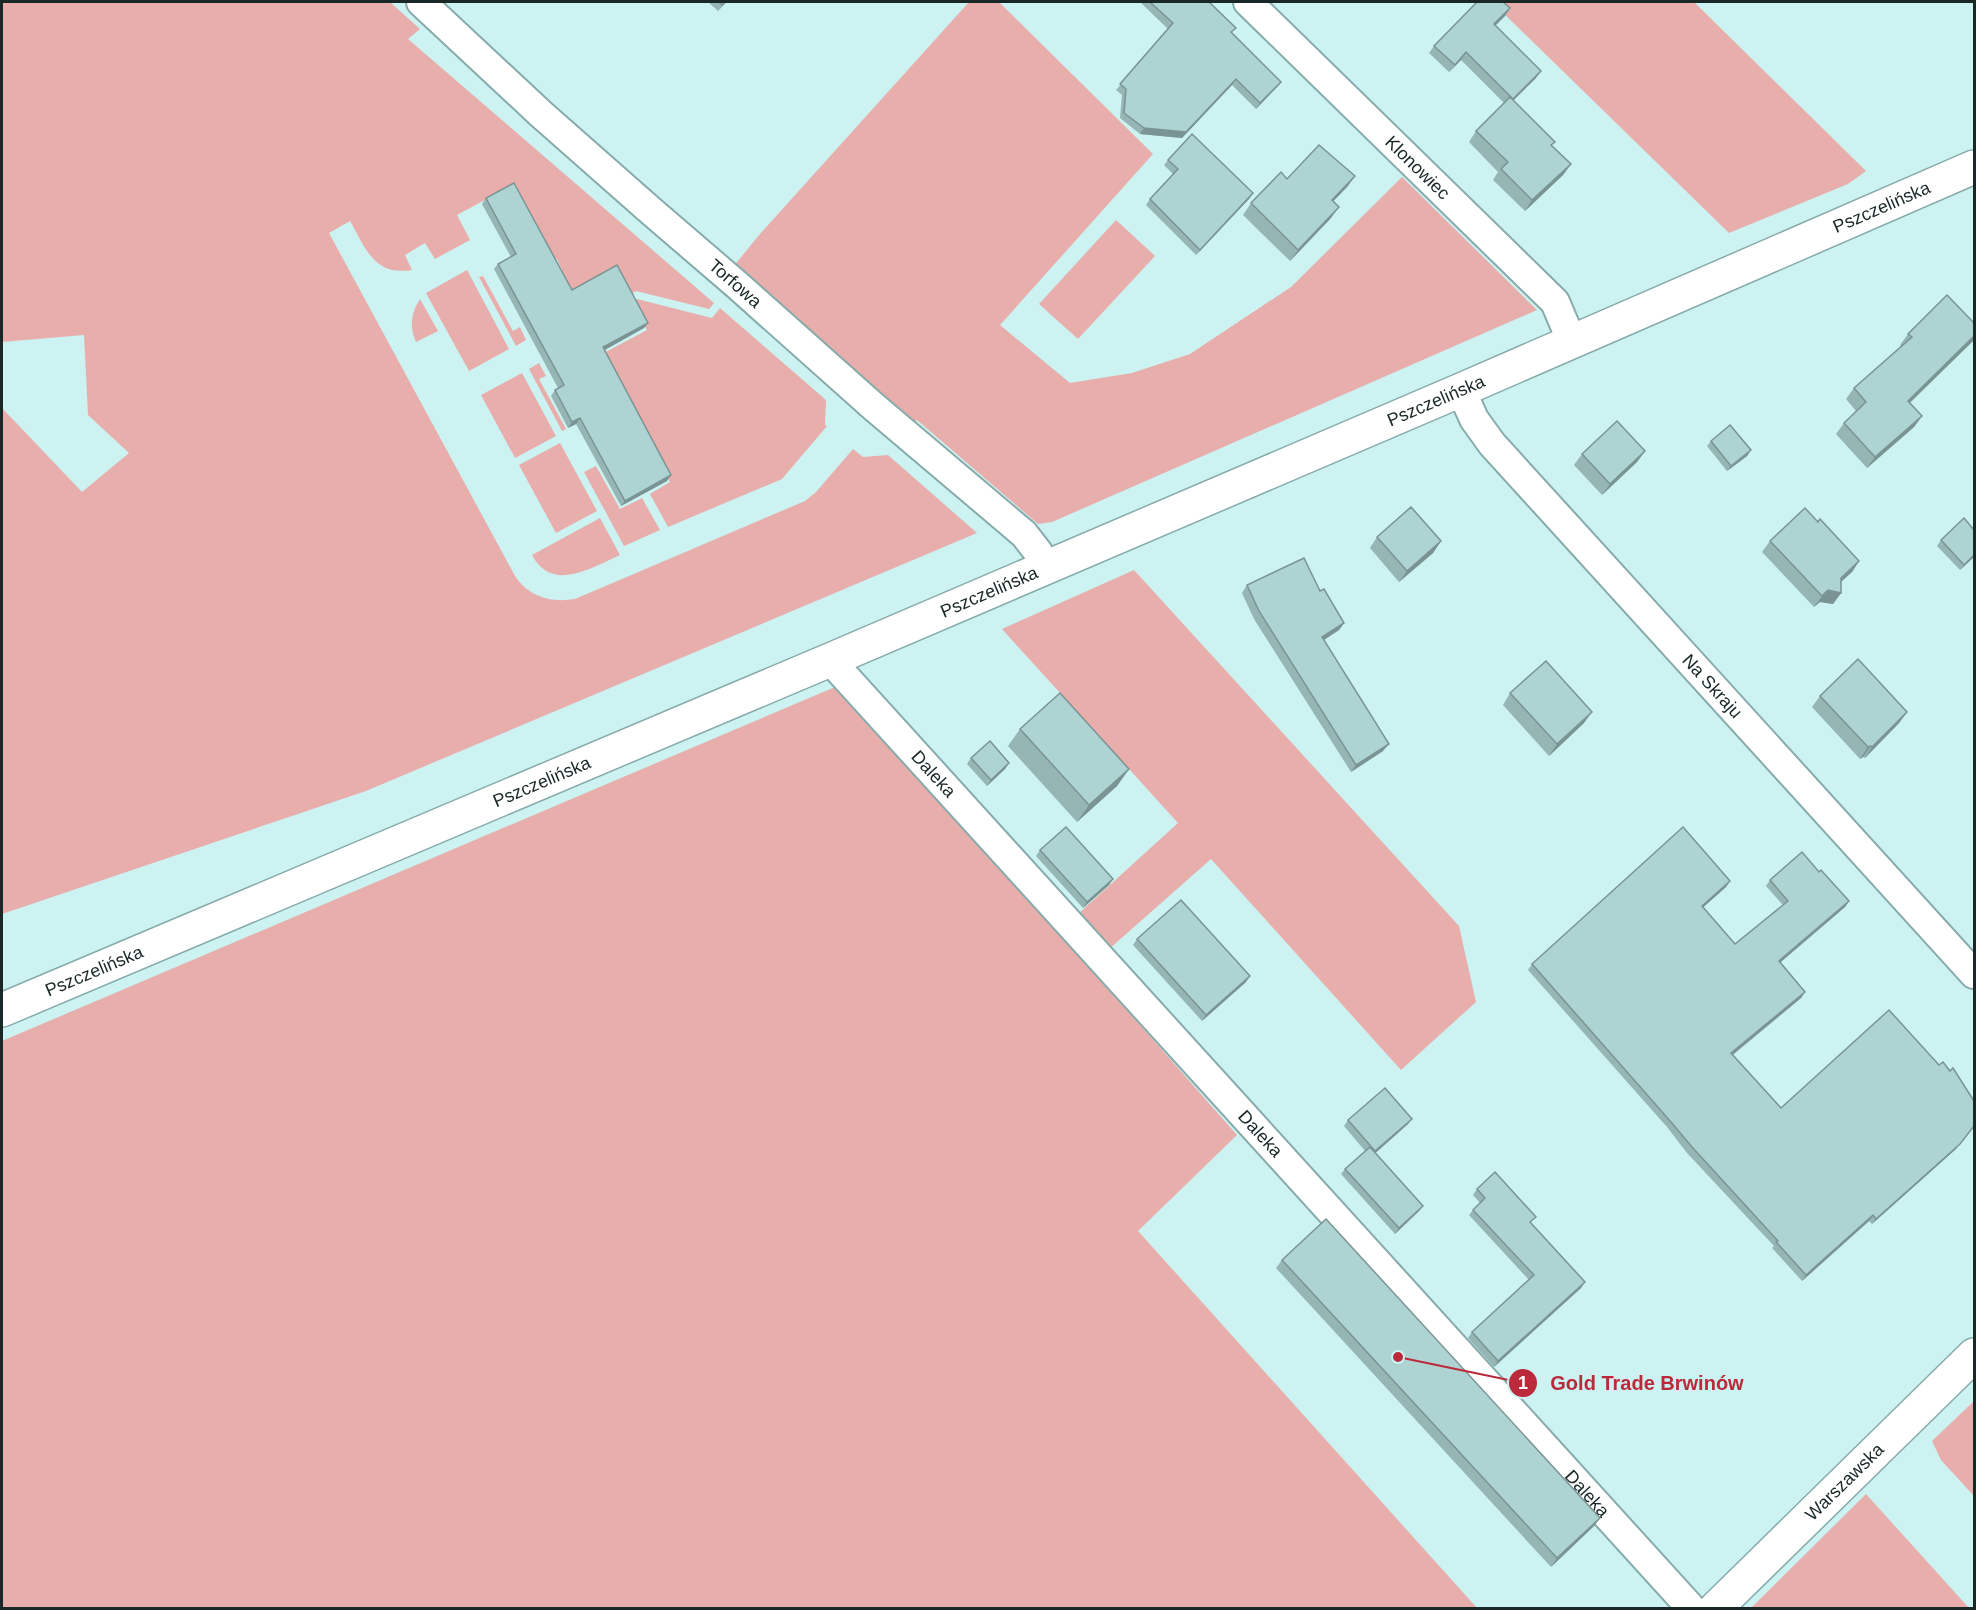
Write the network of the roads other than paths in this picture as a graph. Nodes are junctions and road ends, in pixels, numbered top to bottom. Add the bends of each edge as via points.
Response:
1 (421, 2) edge
2 (1248, 2) edge
3 (1974, 167) edge
4 (1572, 342) junction
5 (1461, 390) junction
6 (1046, 567) junction
7 (830, 660) junction
8 (1974, 974) edge
9 (2, 1010) edge
10 (1974, 1355) edge
11 (1691, 1608) edge
12 (1716, 1608) edge

1 - 6 street, Torfowa via 541,114 1024,534
2 - 4 street, Klonowiec via 1555,302
3 - 4 main road, Pszczelińska
4 - 5 main road, Pszczelińska
5 - 6 main road, Pszczelińska
5 - 8 street, Na Skraju via 1474,419 1492,444
6 - 7 main road, Pszczelińska
7 - 9 main road, Pszczelińska
7 - 11 street, Daleka
10 - 12 main road, Warszawska

